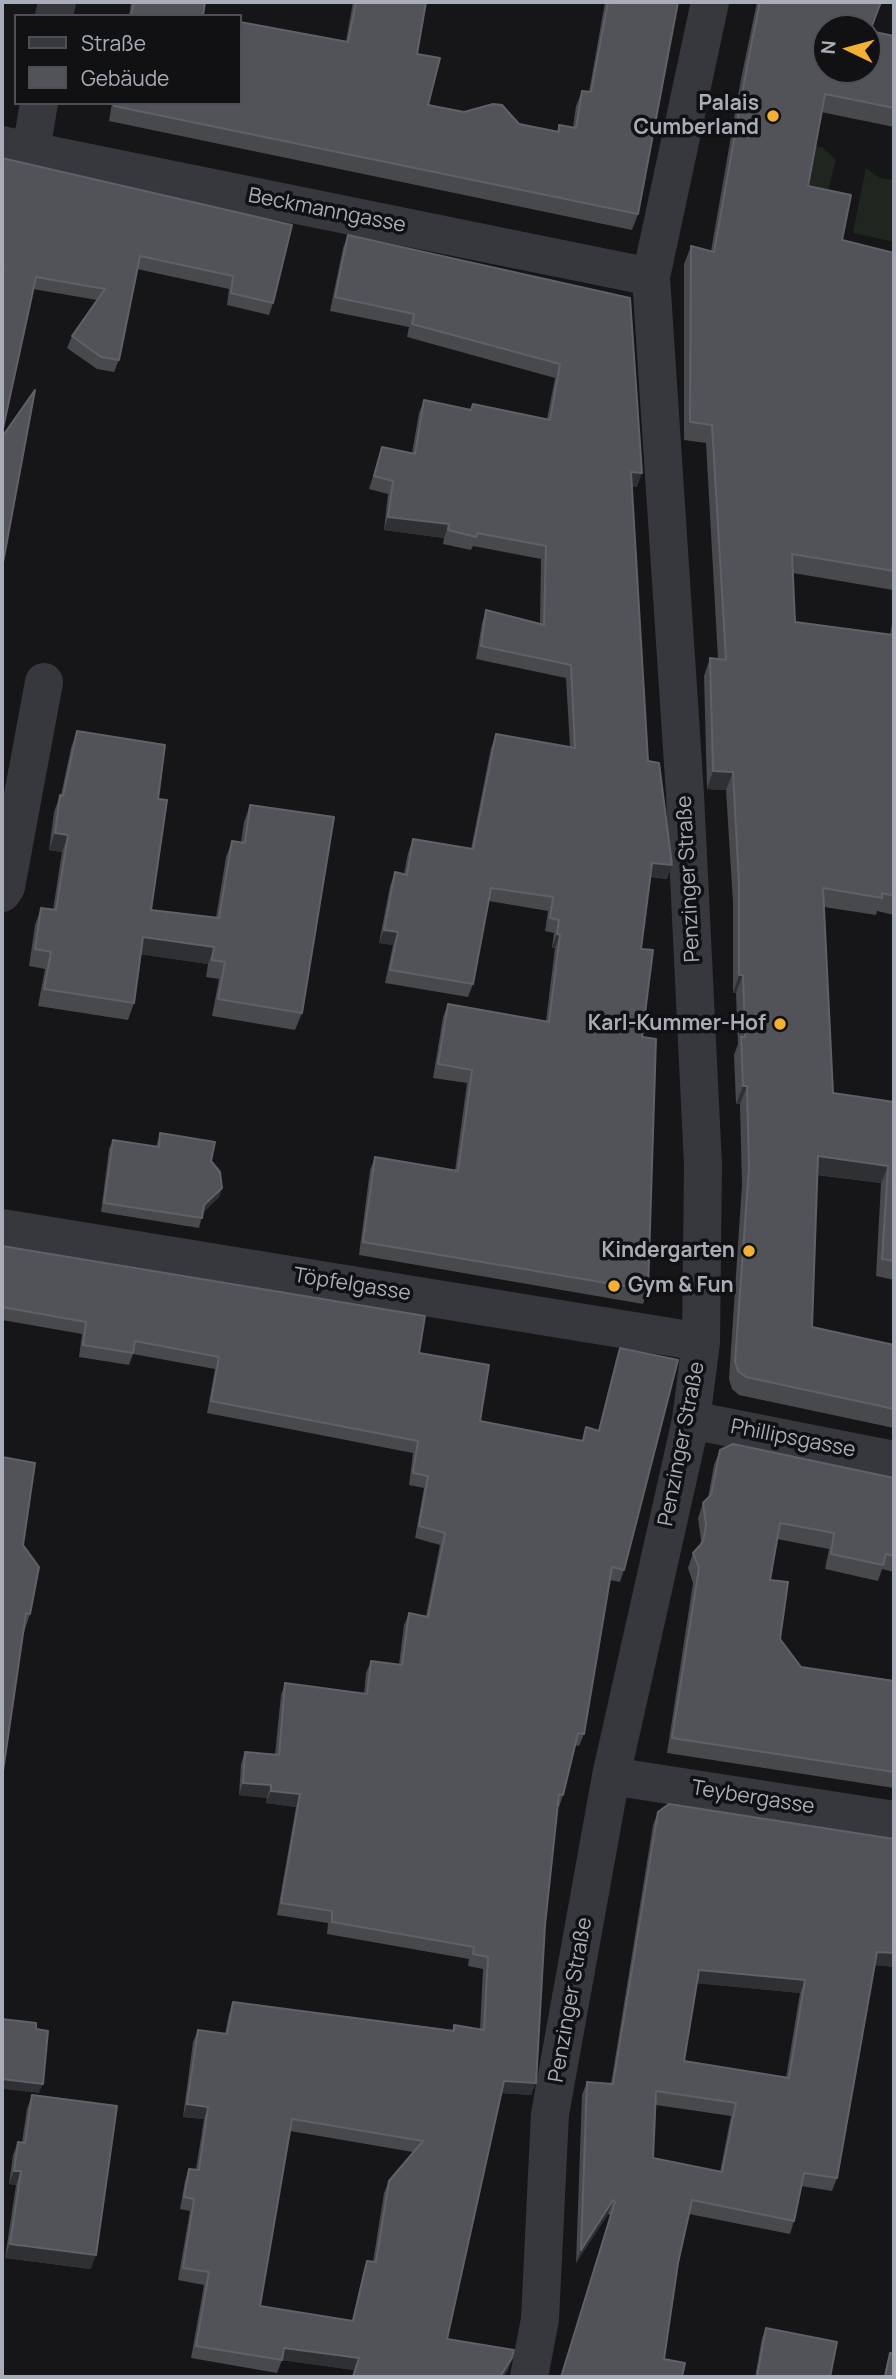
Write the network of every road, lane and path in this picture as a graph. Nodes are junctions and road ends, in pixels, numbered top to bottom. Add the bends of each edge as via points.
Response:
1 (709, 2) edge
2 (38, 105) edge
3 (16, 148) edge
4 (651, 277) junction
5 (44, 682) dead end
6 (2, 893) edge
7 (2, 1228) edge
8 (701, 1342) junction
9 (691, 1420) junction
10 (894, 1460) edge
11 (611, 1776) junction
12 (894, 1820) edge
13 (528, 2377) edge

1 - 4 street, Penzinger Straße
2 - 3 street
3 - 4 street, Beckmanngasse
4 - 8 street, Penzinger Straße via 704,1165
5 - 6 street
7 - 8 street, Töpfelgasse
8 - 9 street, Penzinger Straße
9 - 10 street, Phillipsgasse
9 - 11 street, Penzinger Straße
11 - 12 street, Teybergasse
11 - 13 street, Penzinger Straße via 550,2115 540,2319

